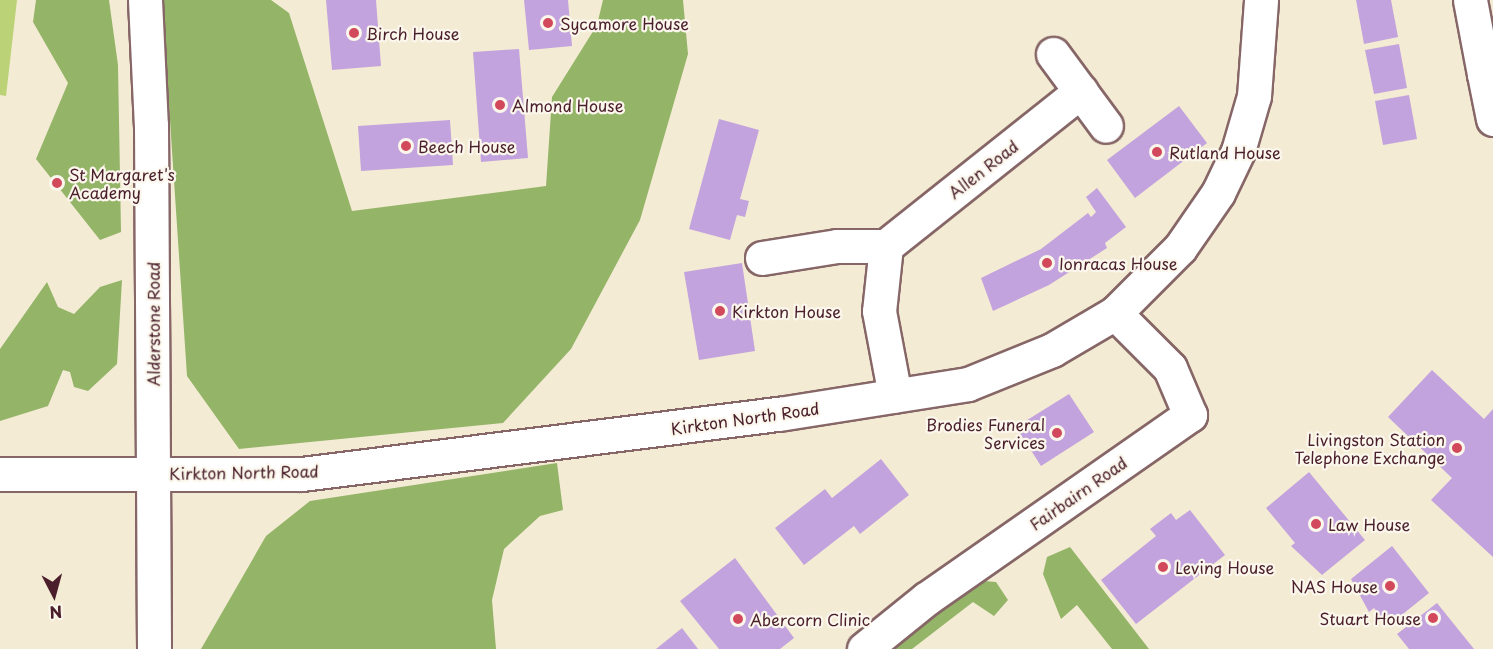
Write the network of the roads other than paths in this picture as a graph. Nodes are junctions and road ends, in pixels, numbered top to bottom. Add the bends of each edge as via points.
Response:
1 (145, 0) edge
2 (1261, 0) edge
3 (1470, 0) edge
4 (1053, 54) dead end
5 (1489, 73) edge
6 (1081, 92) junction
7 (1493, 119) edge
8 (1106, 126) dead end
9 (886, 246) junction
10 (762, 258) dead end
11 (1115, 313) junction
12 (895, 396) junction
13 (0, 474) edge
14 (153, 474) junction
15 (154, 649) edge
16 (864, 649) edge

1 - 14 street, Alderstone Road
2 - 11 street, Kirkton North Road via 1254,96 1238,151 1180,248
3 - 5 street
4 - 6 street
5 - 7 street
6 - 8 street
6 - 9 street, Allen Road
9 - 10 street via 837,246
9 - 12 street via 879,311
11 - 12 street, Kirkton North Road via 1052,350 968,384
11 - 16 street, Fairbairn Road via 1170,368 1190,415 944,586
12 - 14 street, Kirkton North Road via 302,474
13 - 14 street, Kirkton North Road
14 - 15 street, Alderstone Road

